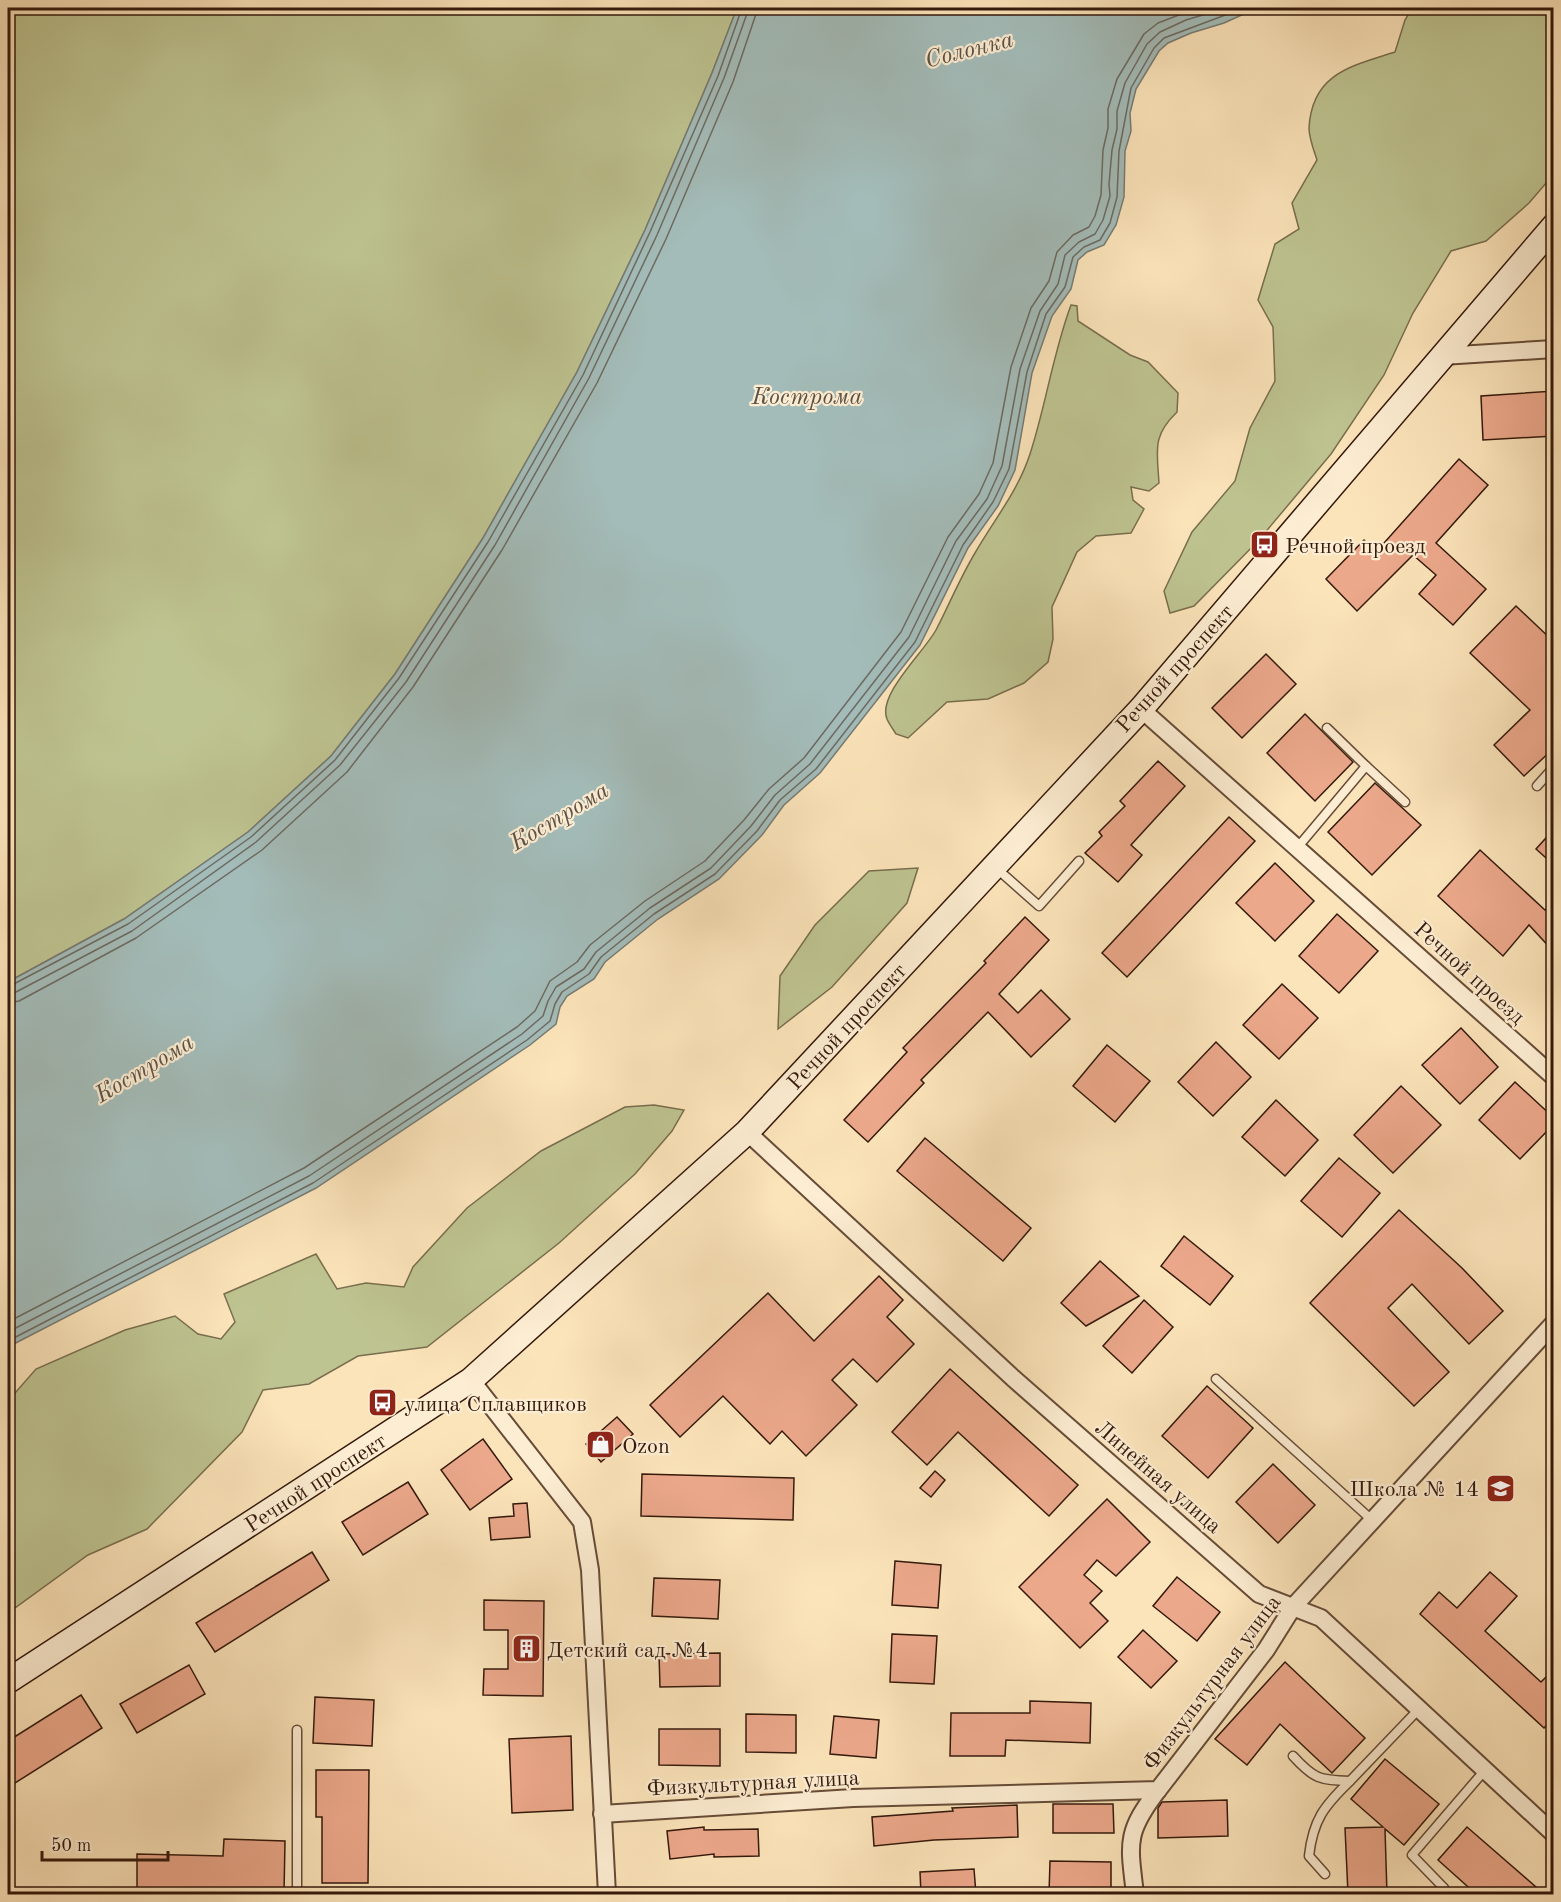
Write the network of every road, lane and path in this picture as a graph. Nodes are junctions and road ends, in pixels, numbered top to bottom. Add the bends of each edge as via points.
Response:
1 (1554, 226) edge
2 (1554, 349) edge
3 (1442, 356) junction
4 (1141, 709) junction
5 (1327, 728) dead end
6 (1366, 766) junction
7 (1554, 768) edge
8 (1537, 786) dead end
9 (1405, 802) dead end
10 (1297, 848) junction
11 (1079, 861) dead end
12 (994, 867) junction
13 (1554, 1077) edge
14 (747, 1132) junction
15 (1554, 1323) edge
16 (1216, 1379) dead end
17 (471, 1380) junction
18 (1373, 1521) junction
19 (1293, 1607) junction
20 (8, 1681) edge
21 (1419, 1709) junction
22 (297, 1730) dead end
23 (1293, 1756) dead end
24 (1485, 1770) junction
25 (1350, 1781) junction
26 (1158, 1790) junction
27 (603, 1814) junction
28 (1554, 1834) edge
29 (1325, 1874) dead end
30 (1444, 1888) dead end
31 (297, 1894) edge
32 (607, 1894) edge
33 (1135, 1894) edge

1 - 3 street, Речной проспект
2 - 3 street
3 - 4 street, Речной проспект
4 - 10 street, Речной проезд
4 - 12 street, Речной проспект
5 - 6 lane
6 - 9 lane
6 - 10 lane
7 - 8 lane
10 - 13 street, Речной проезд
11 - 12 lane via 1039,906
12 - 14 street, Речной проспект
14 - 17 street, Речной проспект
14 - 19 street, Линейная улица via 1013,1378 1259,1594
15 - 18 street, Физкультурная улица
16 - 18 lane
17 - 20 street, Речной проспект
17 - 27 street via 582,1522 590,1570
18 - 19 street, Физкультурная улица
19 - 21 street, Линейная улица via 1321,1618
19 - 26 street, Физкультурная улица via 1266,1650
21 - 24 street, Линейная улица
21 - 25 lane
22 - 31 lane
23 - 25 lane via 1310,1775
24 - 28 street, Линейная улица
24 - 30 lane via 1412,1855
25 - 29 lane via 1328,1802 1312,1829 1309,1856
26 - 27 street, Физкультурная улица via 853,1798
26 - 33 street via 1137,1817 1130,1848
27 - 32 street

